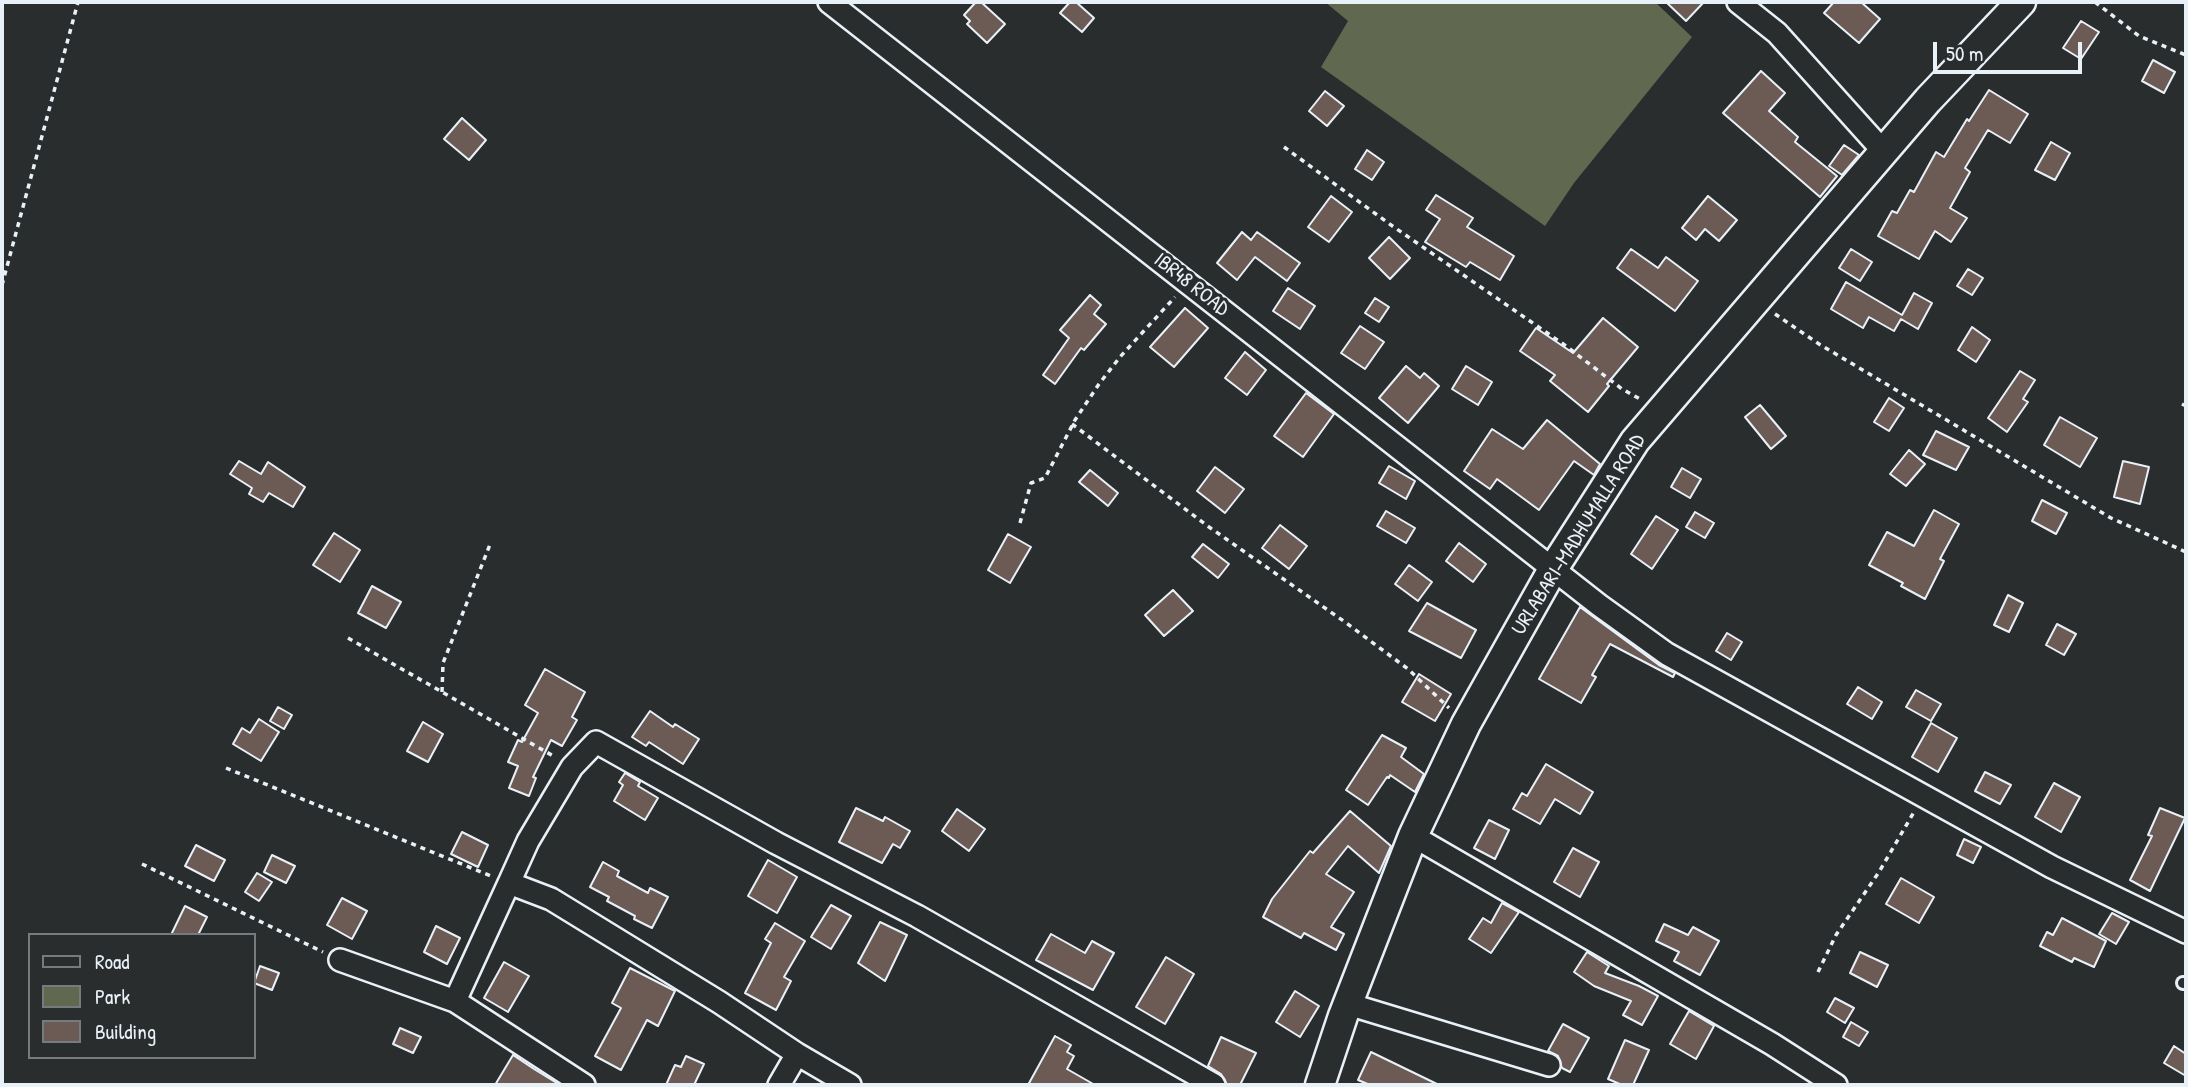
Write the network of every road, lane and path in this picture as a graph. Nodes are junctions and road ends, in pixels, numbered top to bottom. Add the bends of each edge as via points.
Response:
1 (78, 2) edge
2 (829, 2) edge
3 (1738, 2) edge
4 (2021, 2) edge
5 (2095, 2) edge
6 (2186, 55) edge
7 (1284, 147) dead end
8 (1884, 152) junction
9 (1187, 282) junction
10 (2, 285) edge
11 (1756, 301) junction
12 (1661, 411) junction
13 (1072, 424) junction
14 (1020, 523) dead end
15 (491, 542) dead end
16 (2186, 552) edge
17 (1553, 569) junction
18 (348, 638) dead end
19 (442, 692) junction
20 (1466, 724) junction
21 (572, 767) junction
22 (226, 768) dead end
23 (1923, 796) junction
24 (1413, 836) junction
25 (142, 864) dead end
26 (509, 883) junction
27 (2186, 932) edge
28 (340, 960) joint
29 (1818, 972) dead end
30 (455, 1001) junction
31 (1348, 1004) junction
32 (797, 1054) junction
33 (1549, 1065) dead end
34 (584, 1085) edge
35 (779, 1085) edge
36 (850, 1085) edge
37 (1214, 1085) edge
38 (1320, 1085) edge
39 (1836, 1085) edge

1 - 10 path
2 - 9 street, IBR48 ROAD
3 - 8 street via 1777,33
4 - 8 main road, URLABARI-MADHUMALLA ROAD
5 - 6 path via 2138,36
7 - 12 path via 1622,389
8 - 11 main road, URLABARI-MADHUMALLA ROAD
9 - 13 path via 1120,357
9 - 17 street, IBR48 ROAD
11 - 12 main road, URLABARI-MADHUMALLA ROAD
11 - 16 path via 1819,344 2111,518
12 - 17 main road, URLABARI-MADHUMALLA ROAD via 1635,441
13 - 14 path via 1045,478 1031,484
13 - 20 path via 1408,669
15 - 19 path via 443,663
17 - 20 main road, URLABARI-MADHUMALLA ROAD
17 - 23 street, IBR48 ROAD via 1667,654
18 - 19 path
19 - 21 path
20 - 24 main road, URLABARI-MADHUMALLA ROAD
21 - 26 street
21 - 37 street via 596,742 917,916
22 - 26 path
23 - 27 street, IBR48 ROAD via 2052,867
23 - 29 path
24 - 31 main road, URLABARI-MADHUMALLA ROAD
24 - 39 street
25 - 28 path
26 - 30 street
26 - 32 street via 551,900
28 - 30 street
30 - 34 street
31 - 33 street
31 - 38 main road, URLABARI-MADHUMALLA ROAD
32 - 35 street
32 - 36 street

